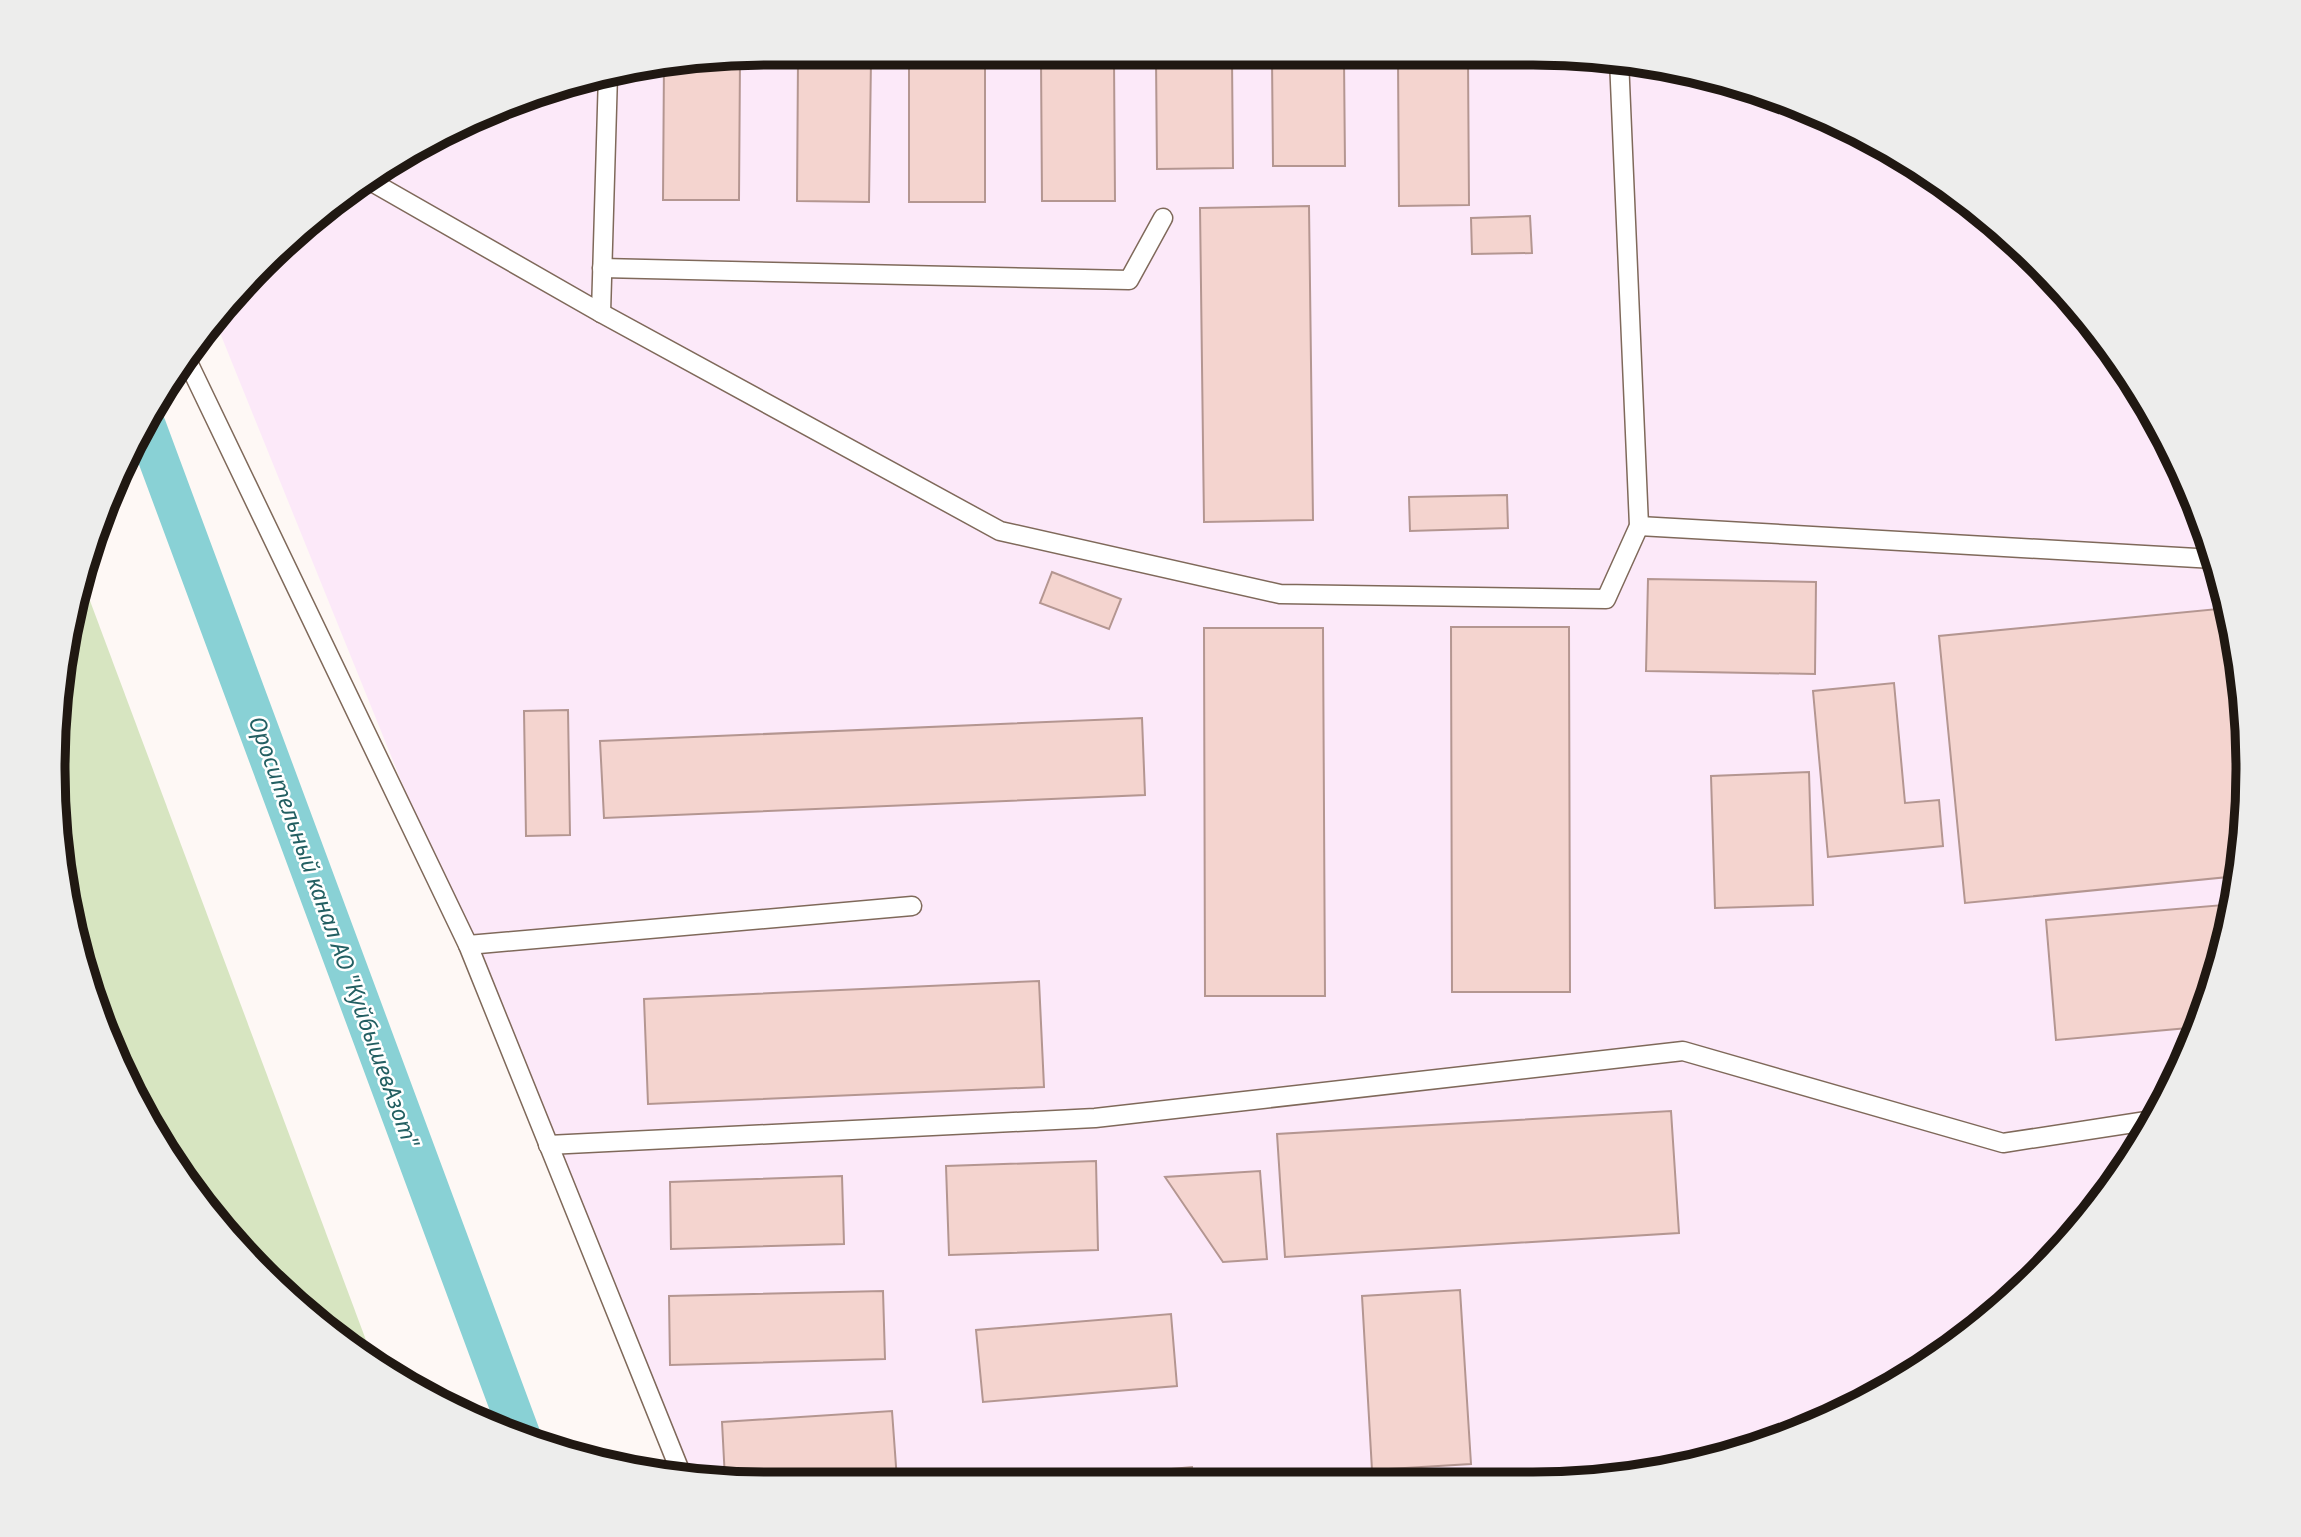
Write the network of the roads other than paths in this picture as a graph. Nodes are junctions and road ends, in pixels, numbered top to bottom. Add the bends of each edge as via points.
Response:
1 (1619, 70) edge
2 (608, 84) edge
3 (376, 184) edge
4 (1163, 218) dead end
5 (602, 268) junction
6 (601, 313) junction
7 (191, 367) edge
8 (1639, 526) junction
9 (2204, 558) edge
10 (912, 906) dead end
11 (468, 945) junction
12 (2141, 1122) edge
13 (548, 1145) junction
14 (678, 1466) edge

1 - 8 lane
2 - 5 lane
3 - 6 lane
4 - 5 lane via 1129,280
5 - 6 lane
6 - 8 lane via 1000,531 1280,594 1606,599
7 - 11 lane
8 - 9 lane
10 - 11 lane
11 - 13 lane
12 - 13 lane via 2003,1143 1683,1051 1095,1118
13 - 14 lane

